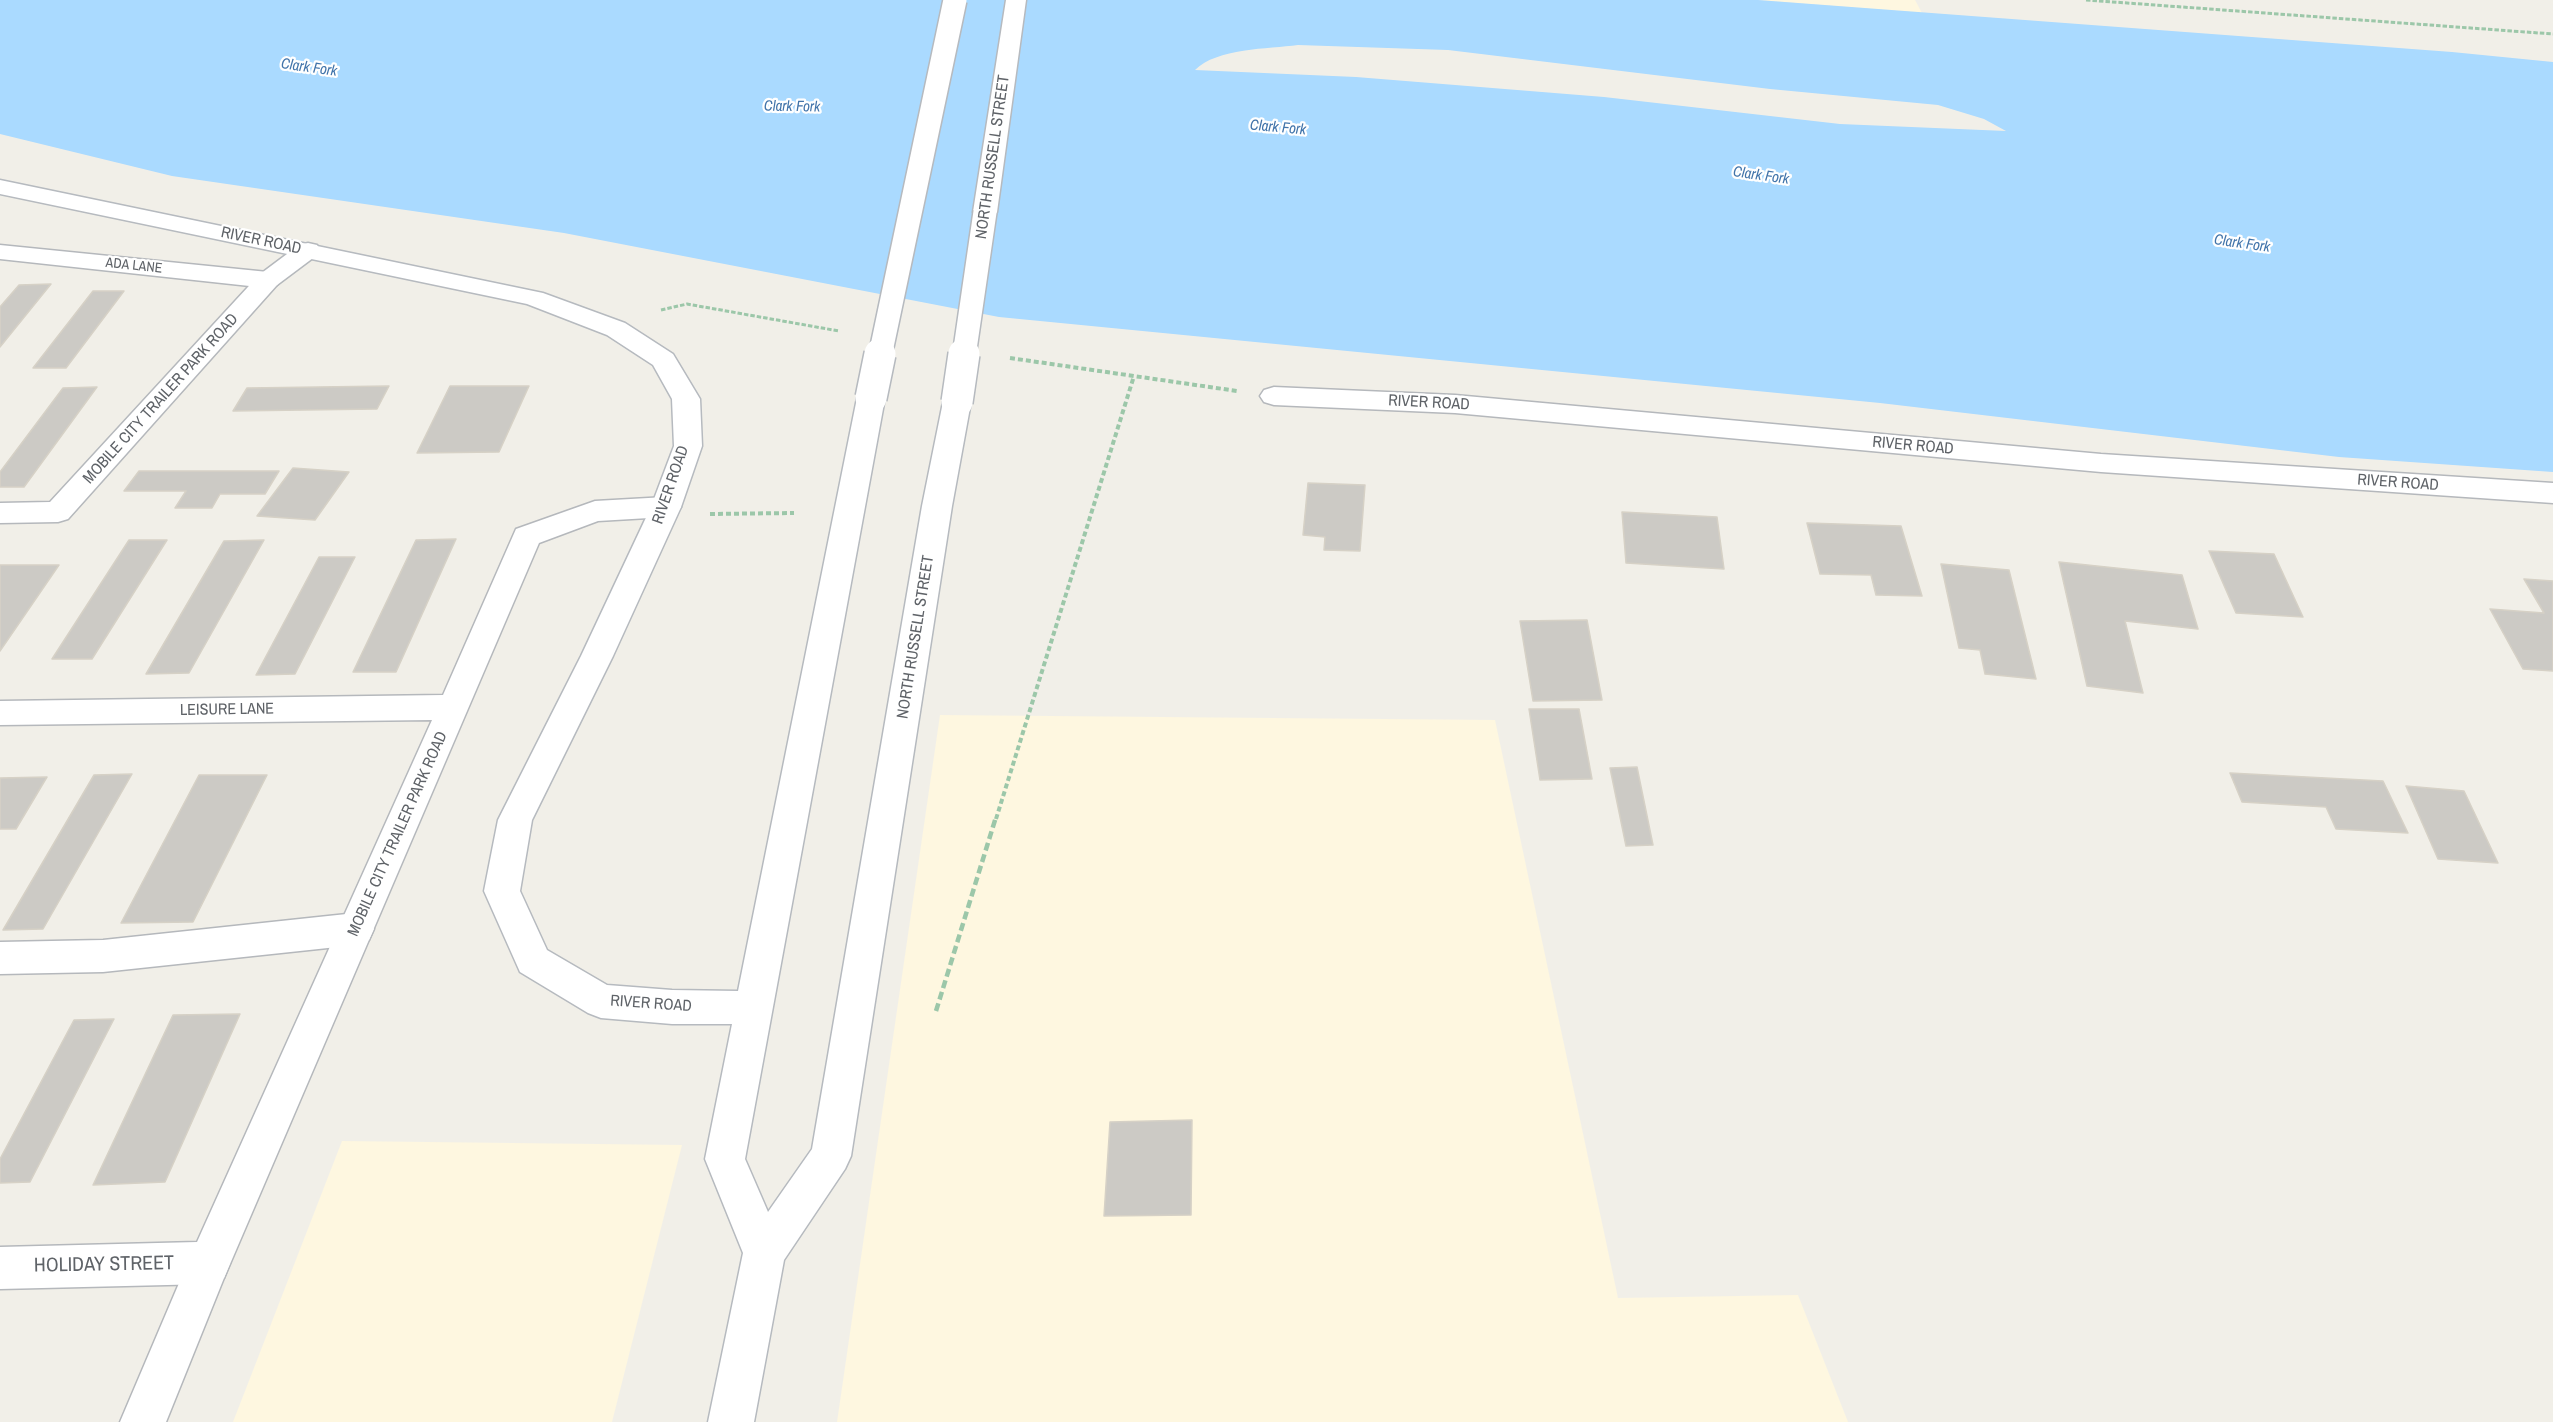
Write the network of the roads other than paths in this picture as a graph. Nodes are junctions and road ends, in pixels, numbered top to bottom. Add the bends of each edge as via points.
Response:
1 (955, 0) edge
2 (1016, 0) edge
3 (0, 187) edge
4 (308, 250) junction
5 (0, 252) edge
6 (268, 280) junction
7 (1274, 396) dead end
8 (2553, 493) edge
9 (666, 507) junction
10 (0, 513) edge
11 (454, 707) junction
12 (0, 713) edge
13 (356, 929) junction
14 (0, 958) edge
15 (755, 1008) junction
16 (764, 1253) junction
17 (209, 1263) junction
18 (0, 1268) edge
19 (143, 1422) edge
20 (731, 1422) edge

1 - 15 street, bridge via 871,398
2 - 16 street, NORTH RUSSELL STREET, bridge via 957,402 831,1156
3 - 4 street, RIVER ROAD
4 - 6 street, MOBILE CITY TRAILER PARK ROAD
4 - 9 street, RIVER ROAD via 534,298 616,329 664,360 686,399 688,446
5 - 6 street, ADA LANE
6 - 10 street, MOBILE CITY TRAILER PARK ROAD via 58,512
7 - 8 street, RIVER ROAD via 1455,404 2101,463
9 - 11 street, MOBILE CITY TRAILER PARK ROAD via 595,511 527,536
9 - 15 street, RIVER ROAD via 515,820 502,891 533,961 601,1000 672,1007
11 - 12 street, LEISURE LANE
11 - 13 street, MOBILE CITY TRAILER PARK ROAD
13 - 14 street via 103,956
13 - 17 street, MOBILE CITY TRAILER PARK ROAD
15 - 16 street via 725,1159
16 - 20 street, NORTH RUSSELL STREET
17 - 18 street, HOLIDAY STREET
17 - 19 street, MOBILE CITY TRAILER PARK ROAD

